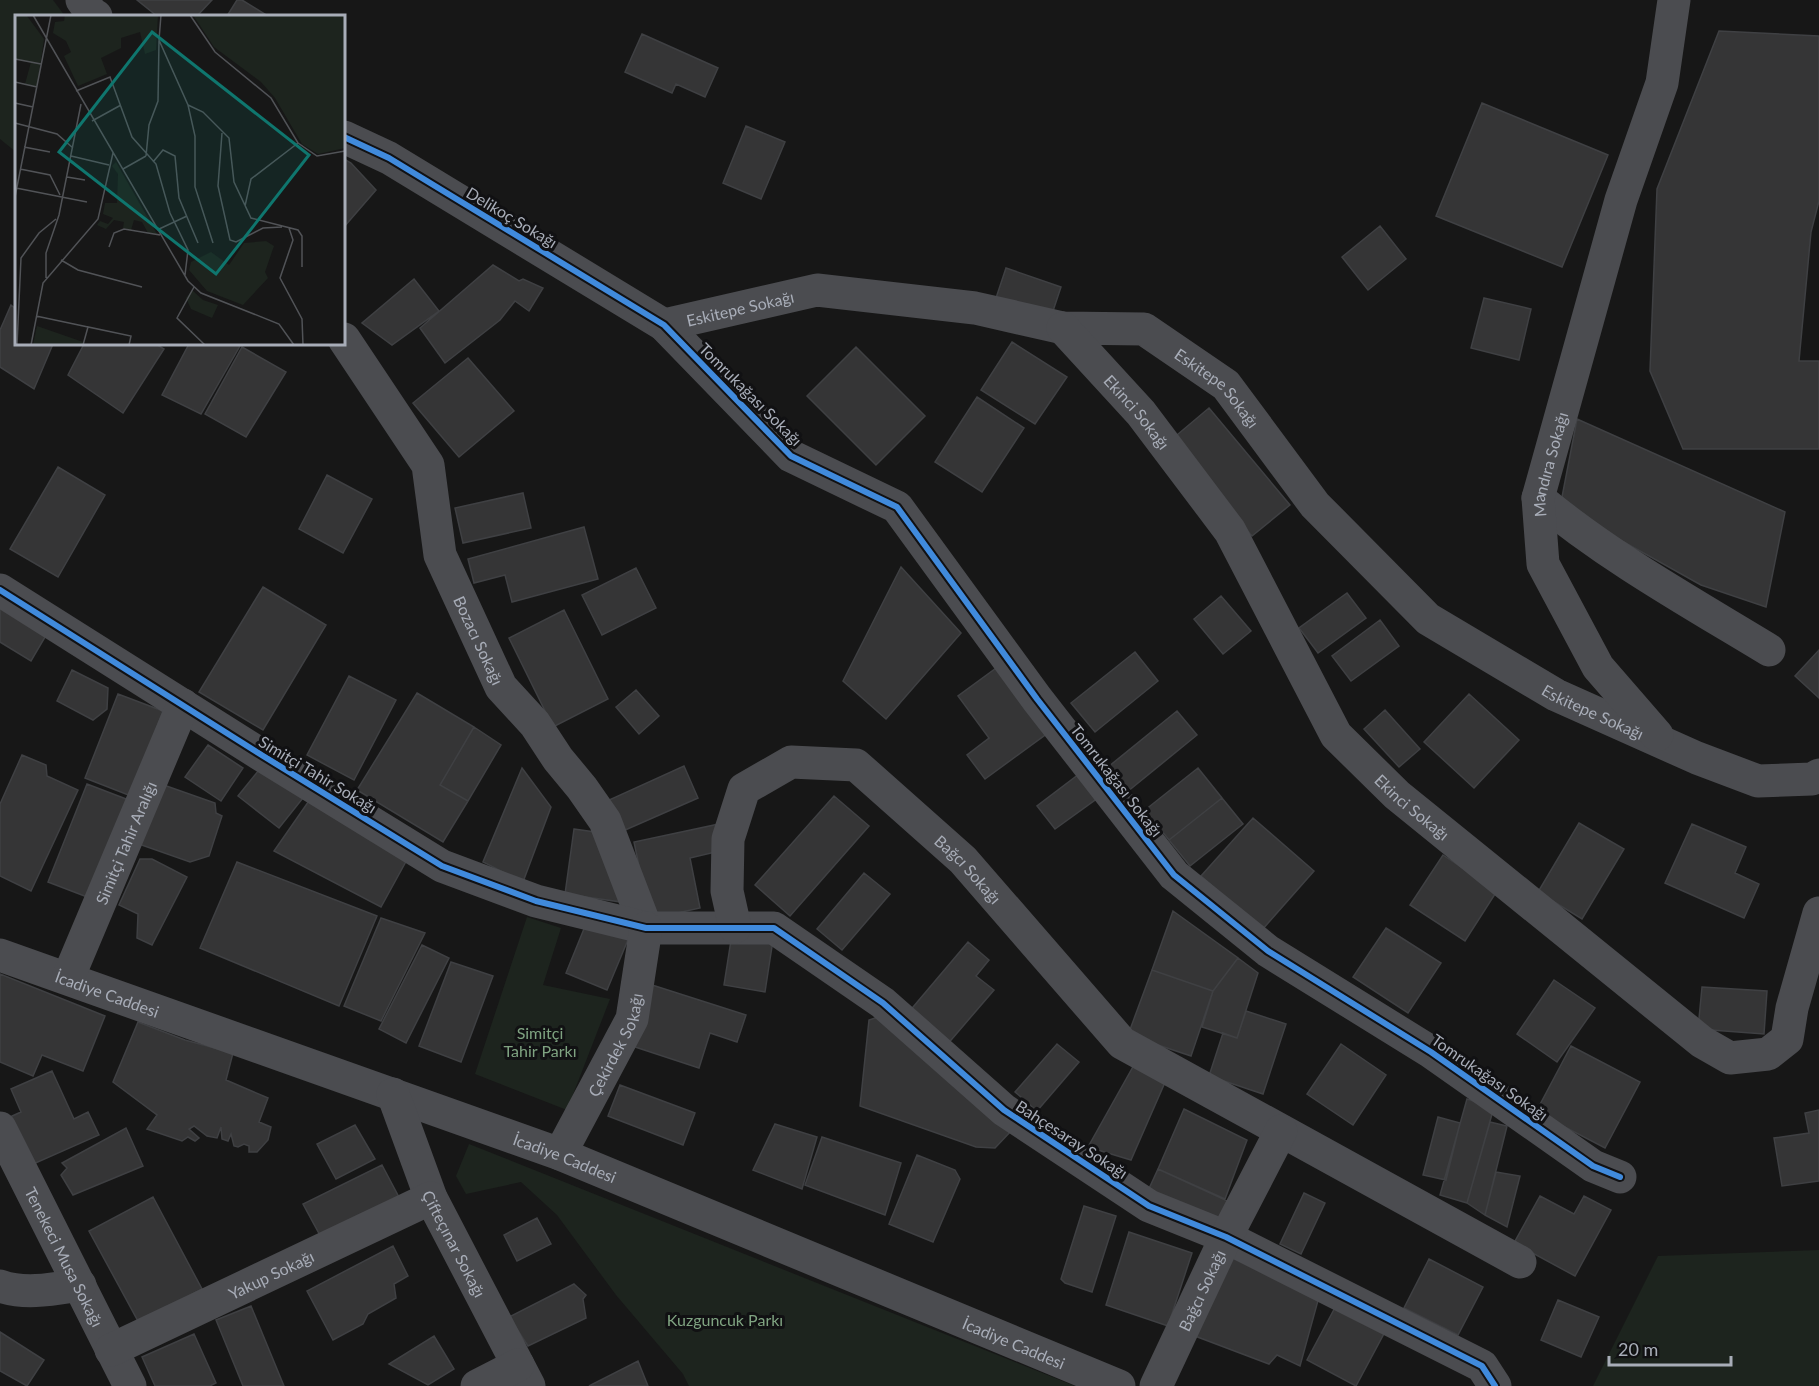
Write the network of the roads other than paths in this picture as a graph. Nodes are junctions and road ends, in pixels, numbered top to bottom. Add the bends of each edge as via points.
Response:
1 (1674, 0) edge
2 (345, 137) edge
3 (664, 325) junction
4 (1063, 328) junction
5 (345, 340) edge
6 (1538, 498) junction
7 (0, 590) edge
8 (1769, 650) dead end
9 (183, 705) junction
10 (1664, 743) junction
11 (1819, 775) edge
12 (1819, 913) edge
13 (735, 927) junction
14 (646, 928) junction
15 (0, 955) edge
16 (68, 978) junction
17 (393, 1094) junction
18 (0, 1128) edge
19 (1281, 1131) junction
20 (560, 1154) junction
21 (1620, 1177) dead end
22 (431, 1198) junction
23 (1226, 1238) junction
24 (1520, 1262) dead end
25 (80, 1285) junction
26 (0, 1286) edge
27 (111, 1350) junction
28 (524, 1376) edge
29 (130, 1386) edge
30 (477, 1386) edge
31 (1119, 1386) edge
32 (1156, 1386) edge
33 (1495, 1386) edge

1 - 6 street, Mandıra Sokağı via 1662,83 1621,200
2 - 3 street, Delikoç Sokağı via 389,158
3 - 4 street, Eskitepe Sokağı via 817,290 975,308
3 - 21 street, Tomrukağası Sokağı via 791,456 897,507 1037,699 1174,875 1268,951 1431,1052 1593,1166
4 - 10 street, Eskitepe Sokağı via 1144,329 1226,385 1315,505 1428,619 1556,695
4 - 12 street, Ekinci Sokağı via 1141,413 1230,531 1336,735 1397,795 1702,1042 1730,1058 1768,1054 1787,1040
5 - 14 street, Bozacı Sokağı via 428,465 440,555 501,687 535,724 605,821
6 - 8 street via 1634,568
6 - 10 street, Mandıra Sokağı via 1543,564 1598,667
7 - 9 street, Simitçi Tahir Sokağı
9 - 14 street, Simitçi Tahir Sokağı via 442,866 536,901
9 - 16 street, Simitçi Tahir Aralığı
10 - 11 street, Mandıra Sokağı via 1758,781 1812,779
13 - 14 street, Bahçesaray Sokağı
13 - 19 street, Bağcı Sokağı via 727,891 728,839 744,789 790,762 856,765 963,860 1122,1043
13 - 23 street, Bahçesaray Sokağı via 774,928 883,1003 1004,1110 1149,1206
14 - 20 street, Çekirdek Sokağı via 632,1019
15 - 16 street, İcadiye Caddesi
16 - 17 street, İcadiye Caddesi
17 - 20 street, İcadiye Caddesi
17 - 22 street, Çifteçınar Sokağı
18 - 25 street, Tenekeci Musa Sokağı
19 - 23 street, Bağcı Sokağı
19 - 24 street, Bağcı Sokağı
20 - 31 street, İcadiye Caddesi
22 - 27 street, Yakup Sokağı
22 - 28 street, Çifteçınar Sokağı
23 - 32 street, Bağcı Sokağı
23 - 33 street, Bahçesaray Sokağı via 1482,1366
25 - 26 street via 42,1290
25 - 27 street, Tenekeci Musa Sokağı
27 - 29 street, Tenekeci Musa Sokağı
28 - 30 street

